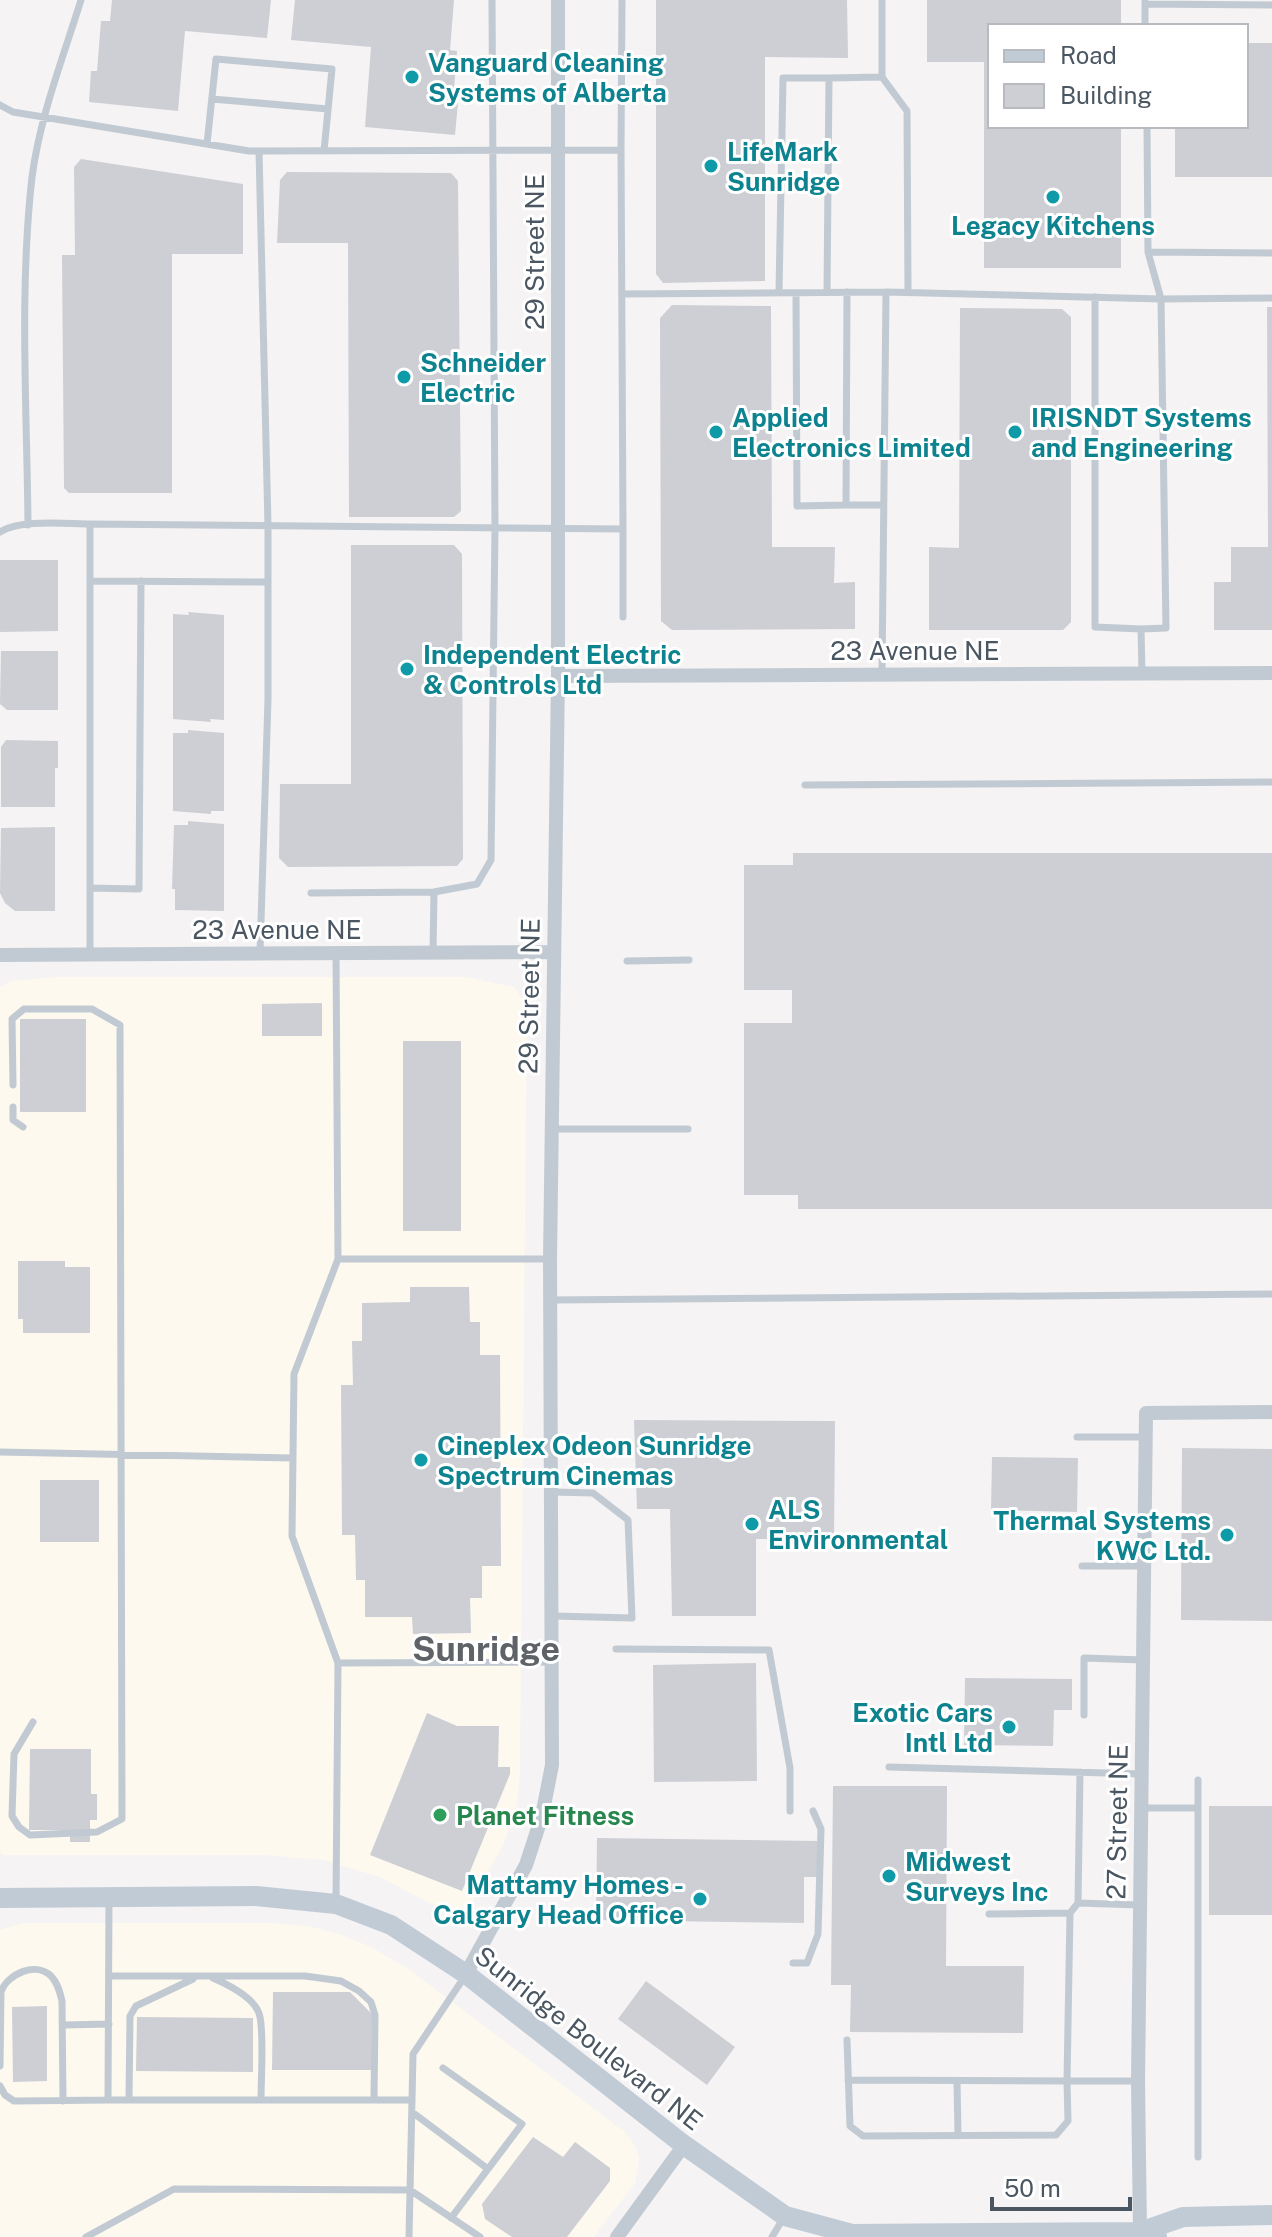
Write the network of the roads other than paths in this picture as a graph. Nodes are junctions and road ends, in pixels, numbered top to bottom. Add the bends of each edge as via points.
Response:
1 (81, 0) edge
2 (492, 0) edge
3 (558, 0) edge
4 (622, 0) edge
5 (882, 0) edge
6 (1145, 2) edge
7 (1272, 5) edge
8 (1145, 24) edge
9 (882, 77) junction
10 (829, 78) junction
11 (212, 99) junction
12 (0, 105) edge
13 (328, 109) junction
14 (43, 117) junction
15 (1147, 128) edge
16 (207, 144) junction
17 (621, 150) junction
18 (259, 151) junction
19 (324, 151) junction
20 (492, 151) junction
21 (558, 151) junction
22 (1148, 252) junction
23 (1272, 253) edge
24 (779, 292) junction
25 (827, 292) junction
26 (847, 292) junction
27 (886, 292) junction
28 (908, 292) junction
29 (796, 293) junction
30 (622, 294) junction
31 (1095, 297) junction
32 (1272, 298) edge
33 (1161, 299) junction
34 (846, 505) junction
35 (882, 505) junction
36 (90, 524) junction
37 (4, 525) edge
38 (28, 525) junction
39 (268, 526) junction
40 (495, 528) junction
41 (558, 528) junction
42 (623, 529) junction
43 (0, 532) edge
44 (90, 581) junction
45 (141, 581) junction
46 (268, 582) junction
47 (623, 617) dead end
48 (1141, 629) junction
49 (1142, 673) junction
50 (1272, 673) edge
51 (882, 674) junction
52 (558, 676) junction
53 (1272, 782) edge
54 (805, 785) dead end
55 (90, 888) junction
56 (434, 892) junction
57 (311, 893) dead end
58 (433, 952) junction
59 (553, 952) junction
60 (260, 953) junction
61 (336, 953) junction
62 (90, 954) junction
63 (0, 955) edge
64 (689, 960) dead end
65 (627, 961) dead end
66 (13, 1085) dead end
67 (13, 1107) dead end
68 (23, 1127) dead end
69 (551, 1129) junction
70 (688, 1129) dead end
71 (338, 1259) junction
72 (550, 1259) junction
73 (1272, 1294) edge
74 (551, 1300) junction
75 (1272, 1412) edge
76 (1077, 1437) dead end
77 (1146, 1437) junction
78 (0, 1452) edge
79 (119, 1455) junction
80 (293, 1458) junction
81 (552, 1492) junction
82 (1082, 1566) dead end
83 (1144, 1566) junction
84 (553, 1616) junction
85 (616, 1649) dead end
86 (1143, 1660) junction
87 (554, 1662) junction
88 (338, 1663) junction
89 (1084, 1715) dead end
90 (33, 1722) dead end
91 (889, 1767) dead end
92 (1080, 1772) junction
93 (1142, 1774) junction
94 (1198, 1780) dead end
95 (1142, 1808) junction
96 (1198, 1808) junction
97 (790, 1811) dead end
98 (813, 1811) dead end
99 (109, 1897) junction
100 (0, 1898) edge
101 (1078, 1903) junction
102 (336, 1904) junction
103 (1140, 1905) junction
104 (1070, 1913) junction
105 (989, 1914) dead end
106 (793, 1963) dead end
107 (466, 1974) junction
108 (109, 1976) junction
109 (209, 1977) junction
110 (109, 2024) junction
111 (64, 2025) junction
112 (847, 2040) dead end
113 (0, 2066) edge
114 (443, 2068) dead end
115 (848, 2080) junction
116 (957, 2081) junction
117 (1067, 2081) junction
118 (1138, 2081) junction
119 (0, 2086) edge
120 (108, 2100) junction
121 (129, 2100) junction
122 (261, 2100) junction
123 (374, 2100) junction
124 (412, 2100) junction
125 (63, 2101) junction
126 (412, 2112) junction
127 (958, 2136) junction
128 (684, 2145) junction
129 (1198, 2157) dead end
130 (488, 2169) junction
131 (410, 2190) junction
132 (1272, 2215) edge
133 (785, 2216) junction
134 (451, 2218) junction
135 (1148, 2235) edge
136 (86, 2237) edge
137 (409, 2237) edge
138 (480, 2237) edge
139 (618, 2237) edge
140 (772, 2237) edge

1 - 14 lane
2 - 20 lane
3 - 21 street, 29 Street NE
4 - 17 lane
5 - 9 lane
6 - 7 lane
6 - 8 lane
9 - 10 lane
9 - 28 lane via 907,111
10 - 24 lane via 783,78
10 - 25 lane
11 - 13 lane
11 - 13 lane via 216,59 318,67 332,69
11 - 16 lane
12 - 14 lane
13 - 19 lane
14 - 16 lane
14 - 38 lane via 25,264
15 - 22 lane
16 - 18 lane
17 - 21 lane
17 - 30 lane
18 - 19 lane
18 - 39 lane
19 - 20 lane
20 - 21 lane
20 - 40 lane
21 - 41 street, 29 Street NE
22 - 23 lane
22 - 33 lane
24 - 29 lane
24 - 30 lane
25 - 26 lane
25 - 29 lane
26 - 27 lane
26 - 34 lane
27 - 28 lane
27 - 35 lane
28 - 31 lane
29 - 34 lane via 797,506
30 - 42 lane
31 - 33 lane
31 - 48 lane via 1095,627
32 - 33 lane
33 - 48 lane via 1166,628
34 - 35 lane
35 - 51 lane
36 - 38 lane
36 - 39 lane
36 - 44 lane
37 - 38 lane
37 - 43 lane
39 - 40 lane
39 - 46 lane
40 - 41 lane
40 - 56 lane via 491,860 477,884
41 - 42 lane
41 - 52 street, 29 Street NE
42 - 47 lane
44 - 45 lane
44 - 55 lane
45 - 46 lane
45 - 55 lane via 139,889
46 - 60 lane
48 - 49 lane
49 - 50 street, 23 Avenue NE
49 - 51 street, 23 Avenue NE
51 - 52 street, 23 Avenue NE
52 - 59 street, 29 Street NE
53 - 54 lane
55 - 62 lane
56 - 57 lane
56 - 58 lane
58 - 59 street, 23 Avenue NE
58 - 61 street, 23 Avenue NE
59 - 69 street, 29 Street NE
60 - 61 street, 23 Avenue NE
60 - 62 street, 23 Avenue NE
61 - 71 lane
62 - 63 street, 23 Avenue NE
64 - 65 lane
66 - 79 lane via 12,1019 24,1009 92,1009 120,1025
67 - 68 lane via 13,1120
69 - 70 lane
69 - 72 street, 29 Street NE
71 - 72 lane
71 - 80 lane via 294,1374
72 - 74 street, 29 Street NE
73 - 74 lane
74 - 81 street, 29 Street NE
75 - 77 street, 27 Street NE via 1146,1413
76 - 77 lane
77 - 83 street, 27 Street NE
78 - 79 lane
79 - 80 lane
79 - 90 lane via 122,1819 97,1832 30,1835 19,1827 12,1816 14,1754
80 - 88 lane via 292,1536
81 - 84 street, 29 Street NE
81 - 84 lane via 593,1493 628,1520 632,1618
82 - 83 lane
83 - 86 street, 27 Street NE
84 - 87 street, 29 Street NE
85 - 97 lane via 769,1650 790,1768
86 - 89 lane via 1084,1658
86 - 93 street, 27 Street NE
87 - 88 lane
87 - 107 street, 29 Street NE via 552,1765 542,1816 526,1865
88 - 102 lane
91 - 92 lane
92 - 93 lane
92 - 101 lane
93 - 95 street, 27 Street NE
94 - 96 lane
95 - 96 lane
95 - 103 street, 27 Street NE
96 - 129 lane
98 - 106 lane via 821,1829 818,1934 807,1963
99 - 100 street, Sunridge Boulevard NE
99 - 102 street, Sunridge Boulevard NE via 256,1896
99 - 108 lane
101 - 103 lane
101 - 104 lane
102 - 107 street, Sunridge Boulevard NE via 391,1925
103 - 118 street, 27 Street NE
104 - 105 lane
104 - 117 lane
107 - 124 lane via 413,2054
107 - 128 street, Sunridge Boulevard NE
108 - 109 lane
108 - 110 lane
109 - 121 lane via 188,1980 136,2006 130,2016
109 - 122 lane via 248,2000 260,2016
109 - 123 lane via 305,1976 341,1981 359,1991 375,2015
110 - 111 lane
110 - 120 lane
111 - 113 lane via 62,2001 50,1975 11,1976 1,1992
111 - 125 lane
112 - 115 lane
114 - 130 lane via 522,2124
115 - 116 lane
115 - 127 lane via 850,2126 863,2136
116 - 117 lane
116 - 127 lane
117 - 118 lane
117 - 127 lane via 1068,2121 1056,2135
118 - 135 street, 27 Street NE
119 - 125 lane via 14,2101
120 - 121 lane
120 - 125 lane
121 - 122 lane
122 - 123 lane
123 - 124 lane
124 - 126 lane
126 - 130 lane
126 - 131 lane
128 - 133 street, Sunridge Boulevard NE
128 - 139 street
130 - 134 lane
131 - 134 lane
131 - 136 lane via 174,2189
131 - 137 lane
132 - 135 street, Sunridge Boulevard NE via 1183,2217
133 - 135 street, Sunridge Boulevard NE via 852,2234
133 - 140 lane
134 - 138 lane

